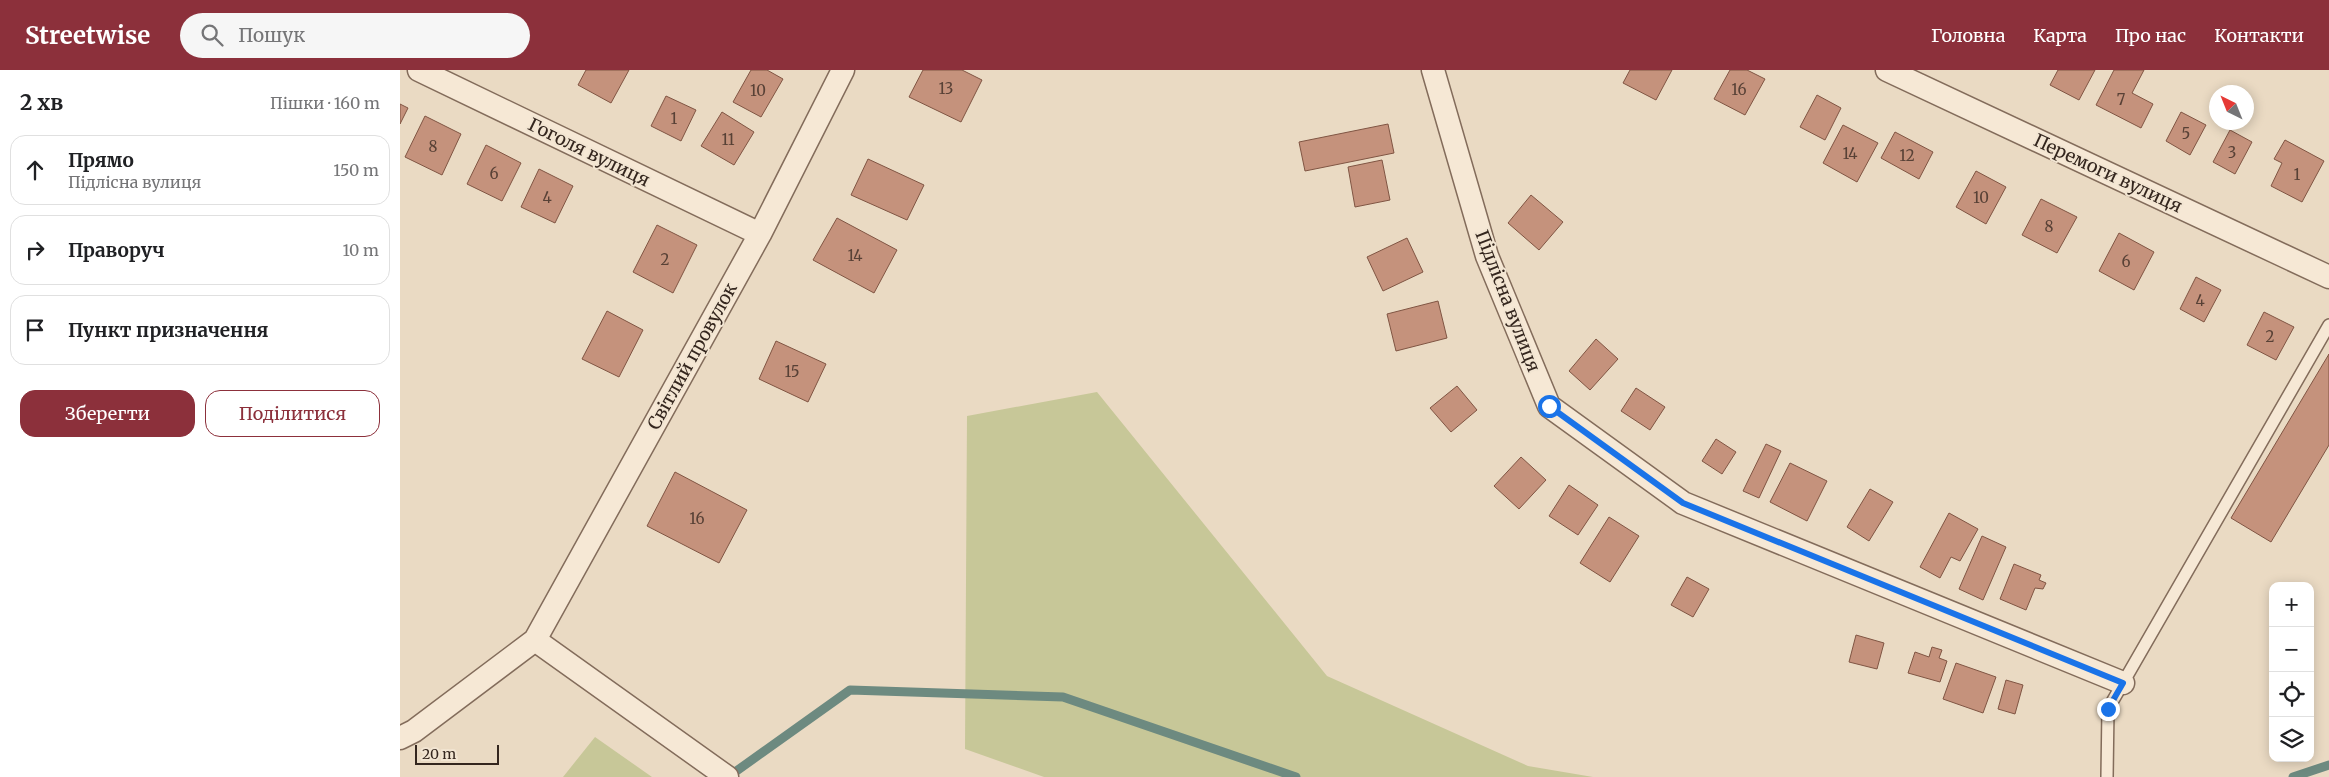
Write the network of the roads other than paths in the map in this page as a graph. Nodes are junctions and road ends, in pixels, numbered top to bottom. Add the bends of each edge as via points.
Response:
1 (419, 70) edge
2 (843, 70) edge
3 (1433, 70) edge
4 (1887, 70) edge
5 (760, 234) junction
6 (2329, 277) edge
7 (2329, 326) edge
8 (535, 640) junction
9 (2123, 683) junction
10 (400, 738) edge
11 (727, 777) edge
12 (2107, 777) edge

1 - 5 street, Гоголя вулиця
2 - 5 street, Світлий провулок
3 - 9 street, Підлісна вулиця via 1487,256 1549,406 1683,503
4 - 6 street, Перемоги вулиця
5 - 8 street, Світлий провулок
7 - 9 lane
8 - 10 street via 414,732
8 - 11 street
9 - 12 lane via 2108,709

